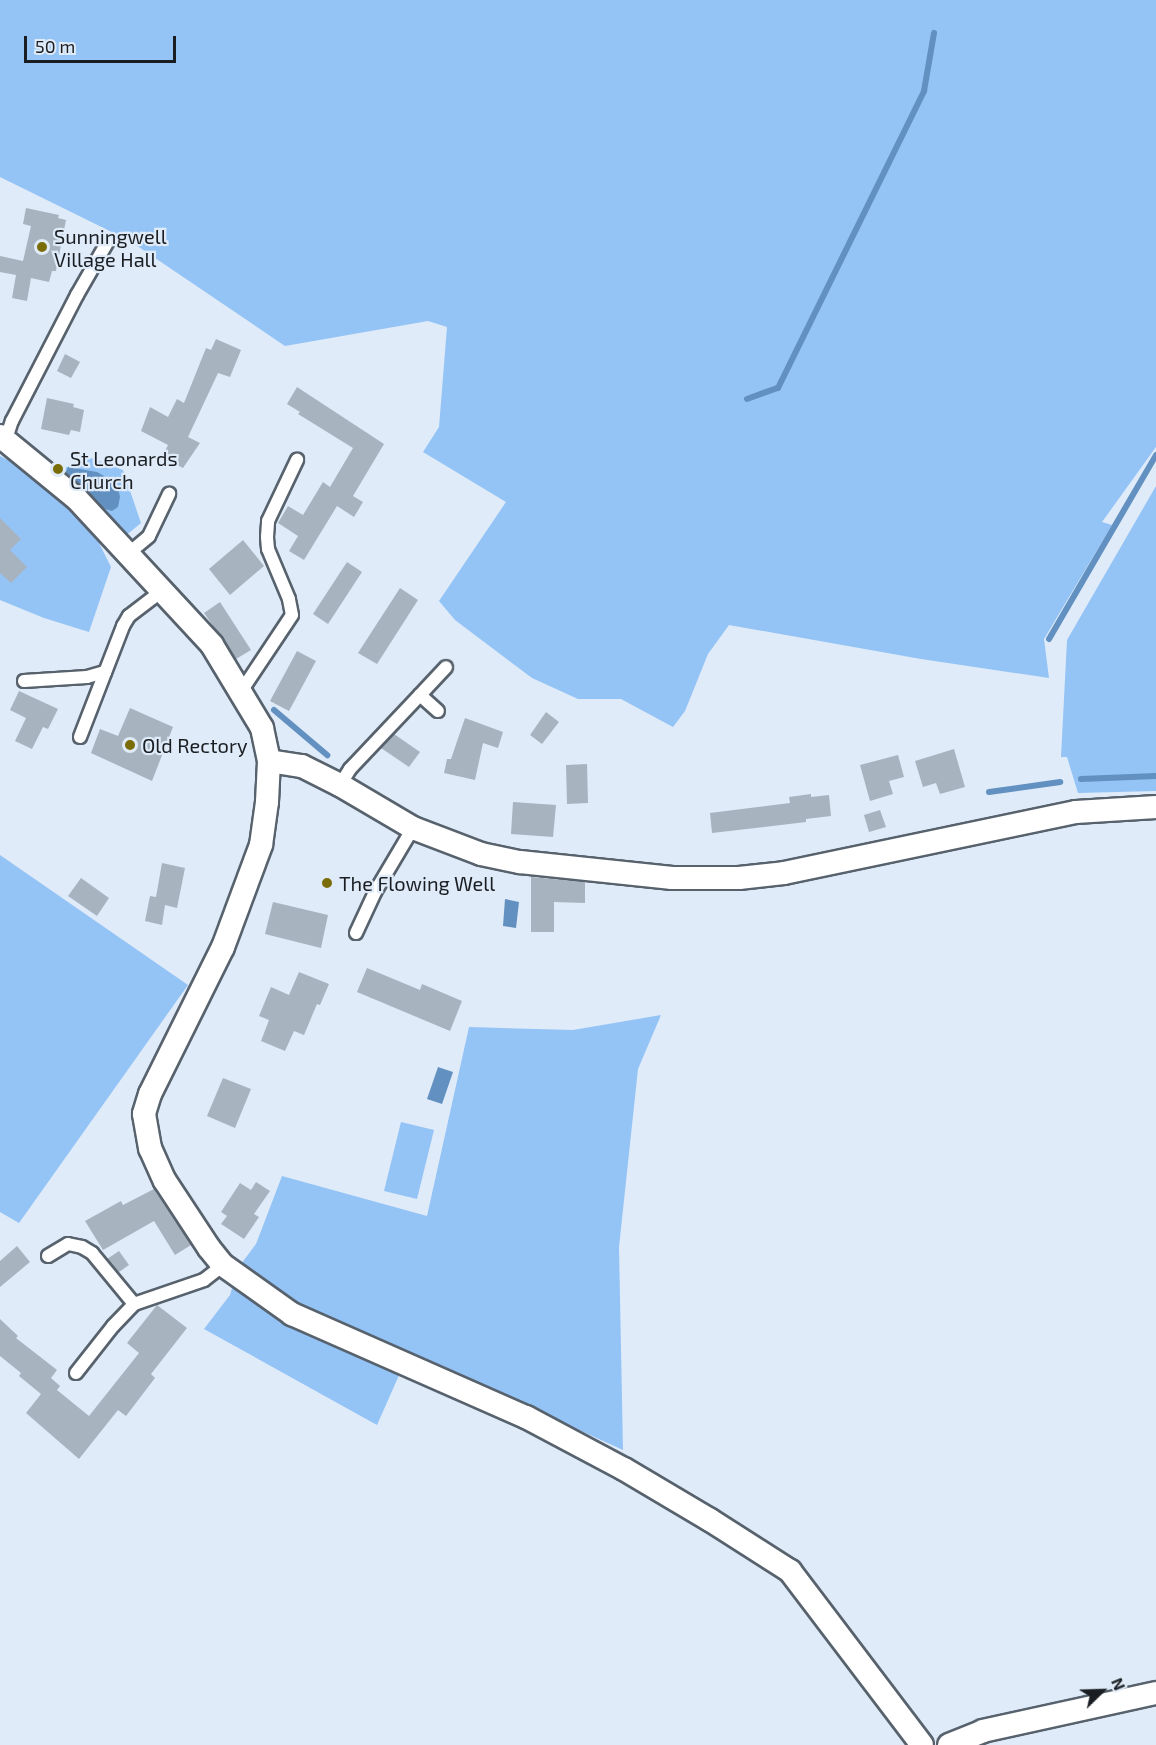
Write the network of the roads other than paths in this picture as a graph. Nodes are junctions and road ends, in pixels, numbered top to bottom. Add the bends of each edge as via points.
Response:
1 (108, 241) dead end
2 (3, 437) edge
3 (297, 460) dead end
4 (169, 494) dead end
5 (129, 553) junction
6 (162, 590) junction
7 (447, 667) dead end
8 (105, 672) junction
9 (24, 681) dead end
10 (242, 690) junction
11 (420, 695) junction
12 (438, 711) dead end
13 (80, 737) dead end
14 (269, 761) junction
15 (340, 785) junction
16 (1156, 807) edge
17 (413, 828) junction
18 (356, 933) dead end
19 (48, 1256) dead end
20 (223, 1264) junction
21 (134, 1304) junction
22 (76, 1373) dead end
23 (1156, 1693) edge
24 (922, 1745) edge
25 (949, 1745) edge

1 - 2 lane
2 - 5 street via 77,499
3 - 10 lane via 268,521 267,537 268,549 298,616
4 - 5 lane via 149,536
5 - 6 street
6 - 8 lane via 129,616
6 - 10 street via 212,645
7 - 11 lane
8 - 9 lane
8 - 13 lane
10 - 14 street via 262,728
11 - 12 lane
11 - 15 lane
14 - 15 street via 302,766
14 - 20 street via 261,844 243,897 144,1114 150,1148 165,1180
15 - 17 street
16 - 17 street via 1076,812 784,873 739,878 672,878 520,862 482,854
17 - 18 lane
19 - 21 lane via 68,1244 82,1246
20 - 21 lane via 204,1280
20 - 24 street via 292,1314 526,1418 643,1480 789,1571
21 - 22 lane
23 - 25 street via 982,1731

